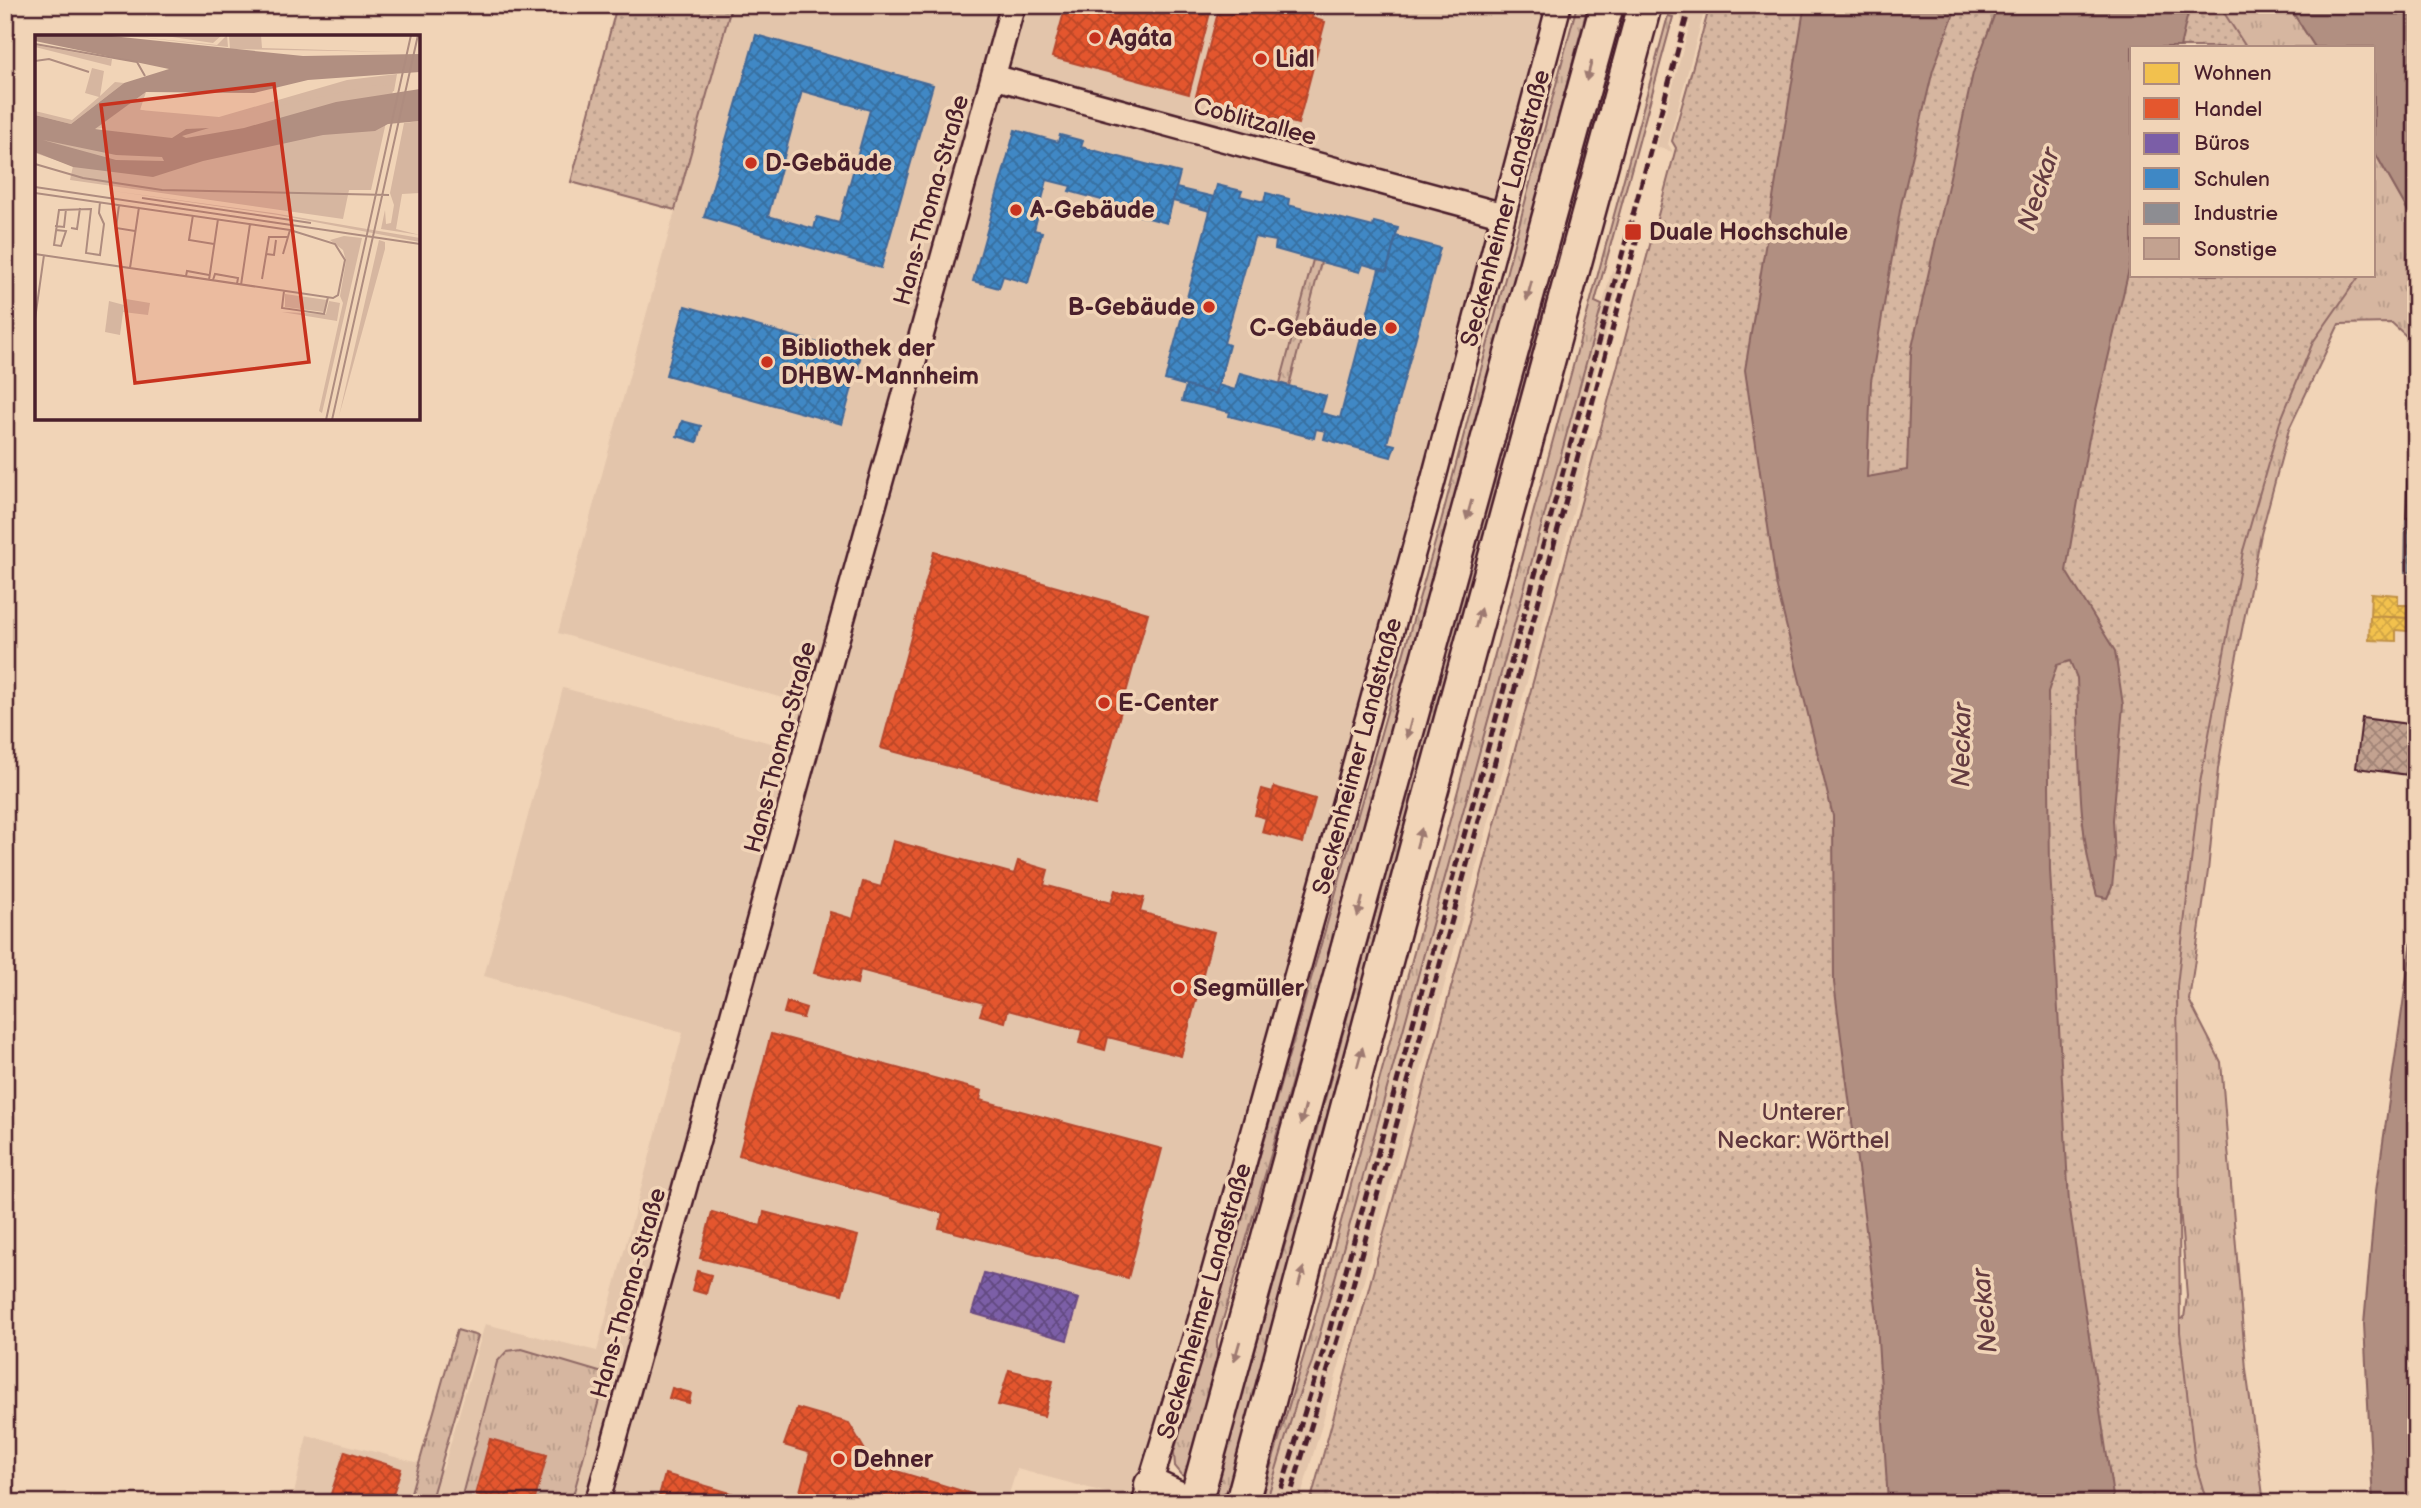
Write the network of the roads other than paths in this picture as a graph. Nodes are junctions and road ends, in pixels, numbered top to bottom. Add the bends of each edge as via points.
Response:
1 (1013, 5) edge
2 (1559, 5) edge
3 (1607, 5) edge
4 (1645, 5) edge
5 (994, 77) junction
6 (1503, 215) junction
7 (1147, 1494) edge
8 (597, 1503) edge
9 (1193, 1503) edge
10 (1242, 1503) edge

1 - 5 street, Hans-Thoma-Straße
2 - 6 street, Seckenheimer Landstraße
3 -> 9 main road, Seckenheimer Landstraße
10 -> 4 main road
5 - 6 street, Coblitzallee
5 - 8 street, Hans-Thoma-Straße
6 - 7 street, Seckenheimer Landstraße via 1316,906
7 - 9 main road

